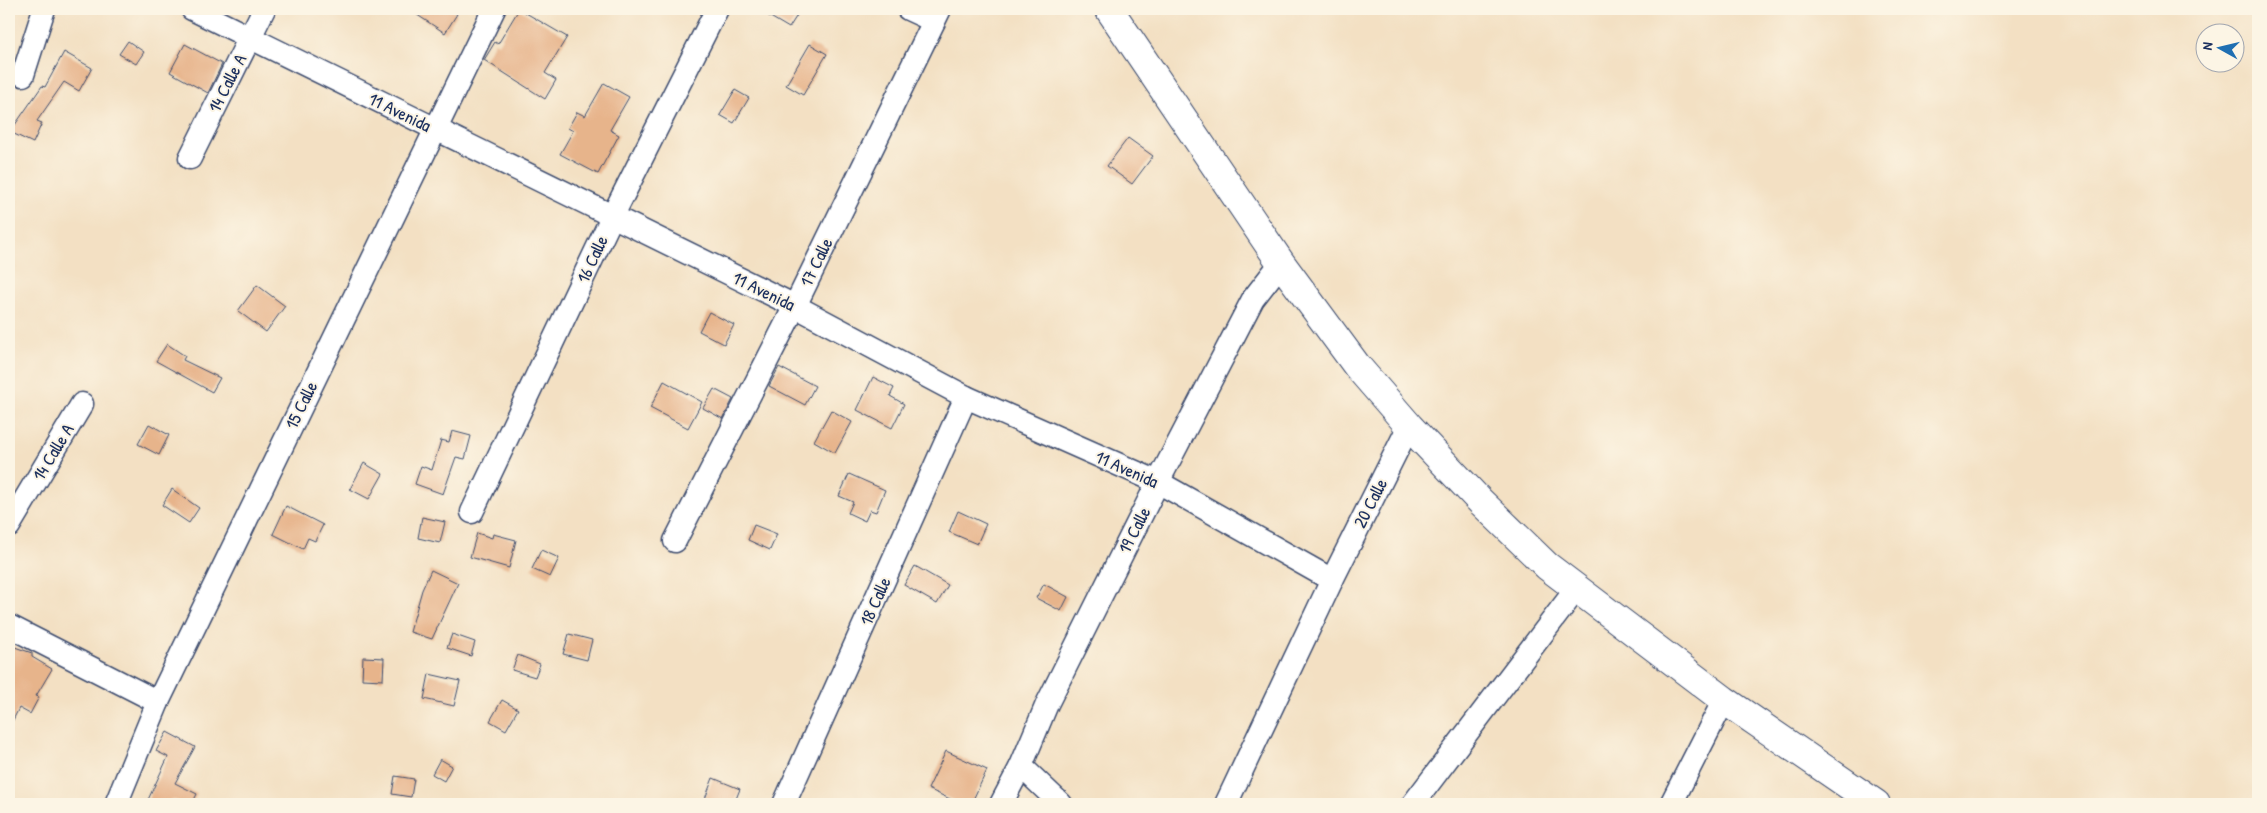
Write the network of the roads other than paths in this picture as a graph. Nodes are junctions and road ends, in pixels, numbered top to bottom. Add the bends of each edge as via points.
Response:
1 (44, 9) edge
2 (192, 9) edge
3 (264, 9) edge
4 (494, 9) edge
5 (716, 9) edge
6 (908, 9) edge
7 (1109, 9) edge
8 (937, 15) edge
9 (250, 38) junction
10 (23, 75) dead end
11 (435, 130) junction
12 (190, 158) dead end
13 (612, 217) junction
14 (1281, 263) junction
15 (795, 306) junction
16 (966, 397) junction
17 (82, 404) dead end
18 (1409, 426) junction
19 (1158, 482) junction
20 (472, 512) dead end
21 (9, 526) edge
22 (675, 542) dead end
23 (1332, 580) junction
24 (1577, 588) junction
25 (9, 626) edge
26 (1724, 700) junction
27 (158, 702) junction
28 (1022, 766) junction
29 (116, 804) edge
30 (784, 804) edge
31 (1001, 804) edge
32 (1061, 804) edge
33 (1226, 804) edge
34 (1413, 804) edge
35 (1671, 804) edge
36 (1876, 804) edge

1 - 10 street
2 - 9 street, 11 Avenida
3 - 9 street, 14 Calle A
4 - 11 street, 15 Calle
5 - 13 street, 16 Calle
6 - 8 street
7 - 14 main road
8 - 15 street, 17 Calle
9 - 11 street, 11 Avenida
9 - 12 street, 14 Calle A
11 - 13 street, 11 Avenida
11 - 27 street, 15 Calle
13 - 15 street, 11 Avenida
13 - 20 street, 16 Calle
14 - 18 main road via 1357,366
14 - 19 street, 19 Calle via 1253,299
15 - 16 street, 11 Avenida
15 - 22 street, 17 Calle
16 - 19 street, 11 Avenida
16 - 30 street, 18 Calle
17 - 21 street, 14 Calle A
18 - 23 street, 20 Calle
18 - 24 main road via 1547,566
19 - 23 street, 11 Avenida
19 - 28 street, 19 Calle via 1046,704
23 - 33 street, 20 Calle
24 - 26 main road
24 - 34 street
25 - 27 street
26 - 35 street
26 - 36 main road
27 - 29 street, 15 Calle
28 - 31 street, 19 Calle
28 - 32 street

